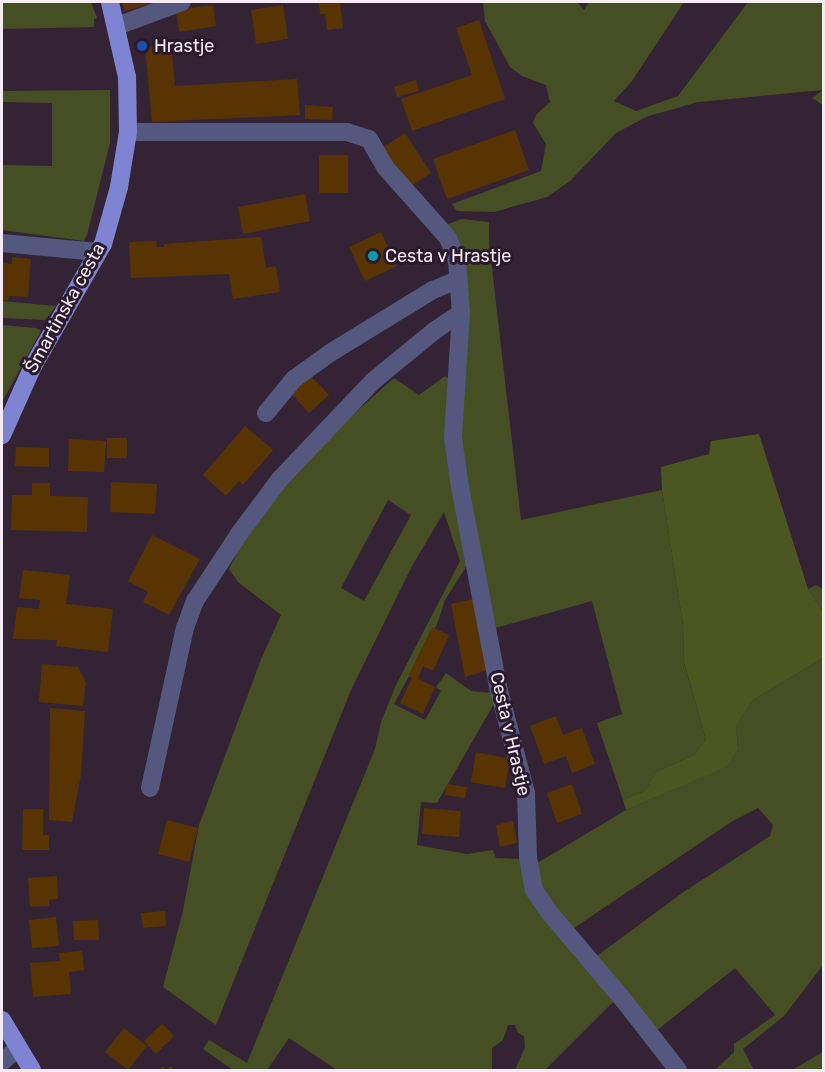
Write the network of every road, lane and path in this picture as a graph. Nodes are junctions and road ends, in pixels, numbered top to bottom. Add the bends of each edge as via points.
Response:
1 (110, 2) edge
2 (182, 2) edge
3 (117, 26) junction
4 (128, 132) junction
5 (2, 243) edge
6 (98, 252) junction
7 (458, 280) junction
8 (461, 313) junction
9 (266, 413) dead end
10 (2, 435) edge
11 (150, 788) dead end
12 (2, 1020) edge
13 (17, 1049) junction
14 (2, 1062) edge
15 (32, 1071) edge
16 (678, 1071) edge

1 - 3 main road, Šmartinska cesta
2 - 3 street
3 - 4 main road, Šmartinska cesta via 127,77
4 - 6 main road, Šmartinska cesta via 118,187
4 - 7 street, Cesta v Hrastje via 347,132 369,139 385,168 448,238 457,260
5 - 6 street
6 - 10 main road, Šmartinska cesta via 33,366
7 - 8 street, Cesta v Hrastje
7 - 9 street via 433,290 330,353 294,379
8 - 11 street via 434,330 373,381 280,479 195,600 184,628
8 - 16 street, Cesta v Hrastje via 453,438 498,687 526,793 528,857 534,890
12 - 13 main road
13 - 14 street
13 - 15 main road

